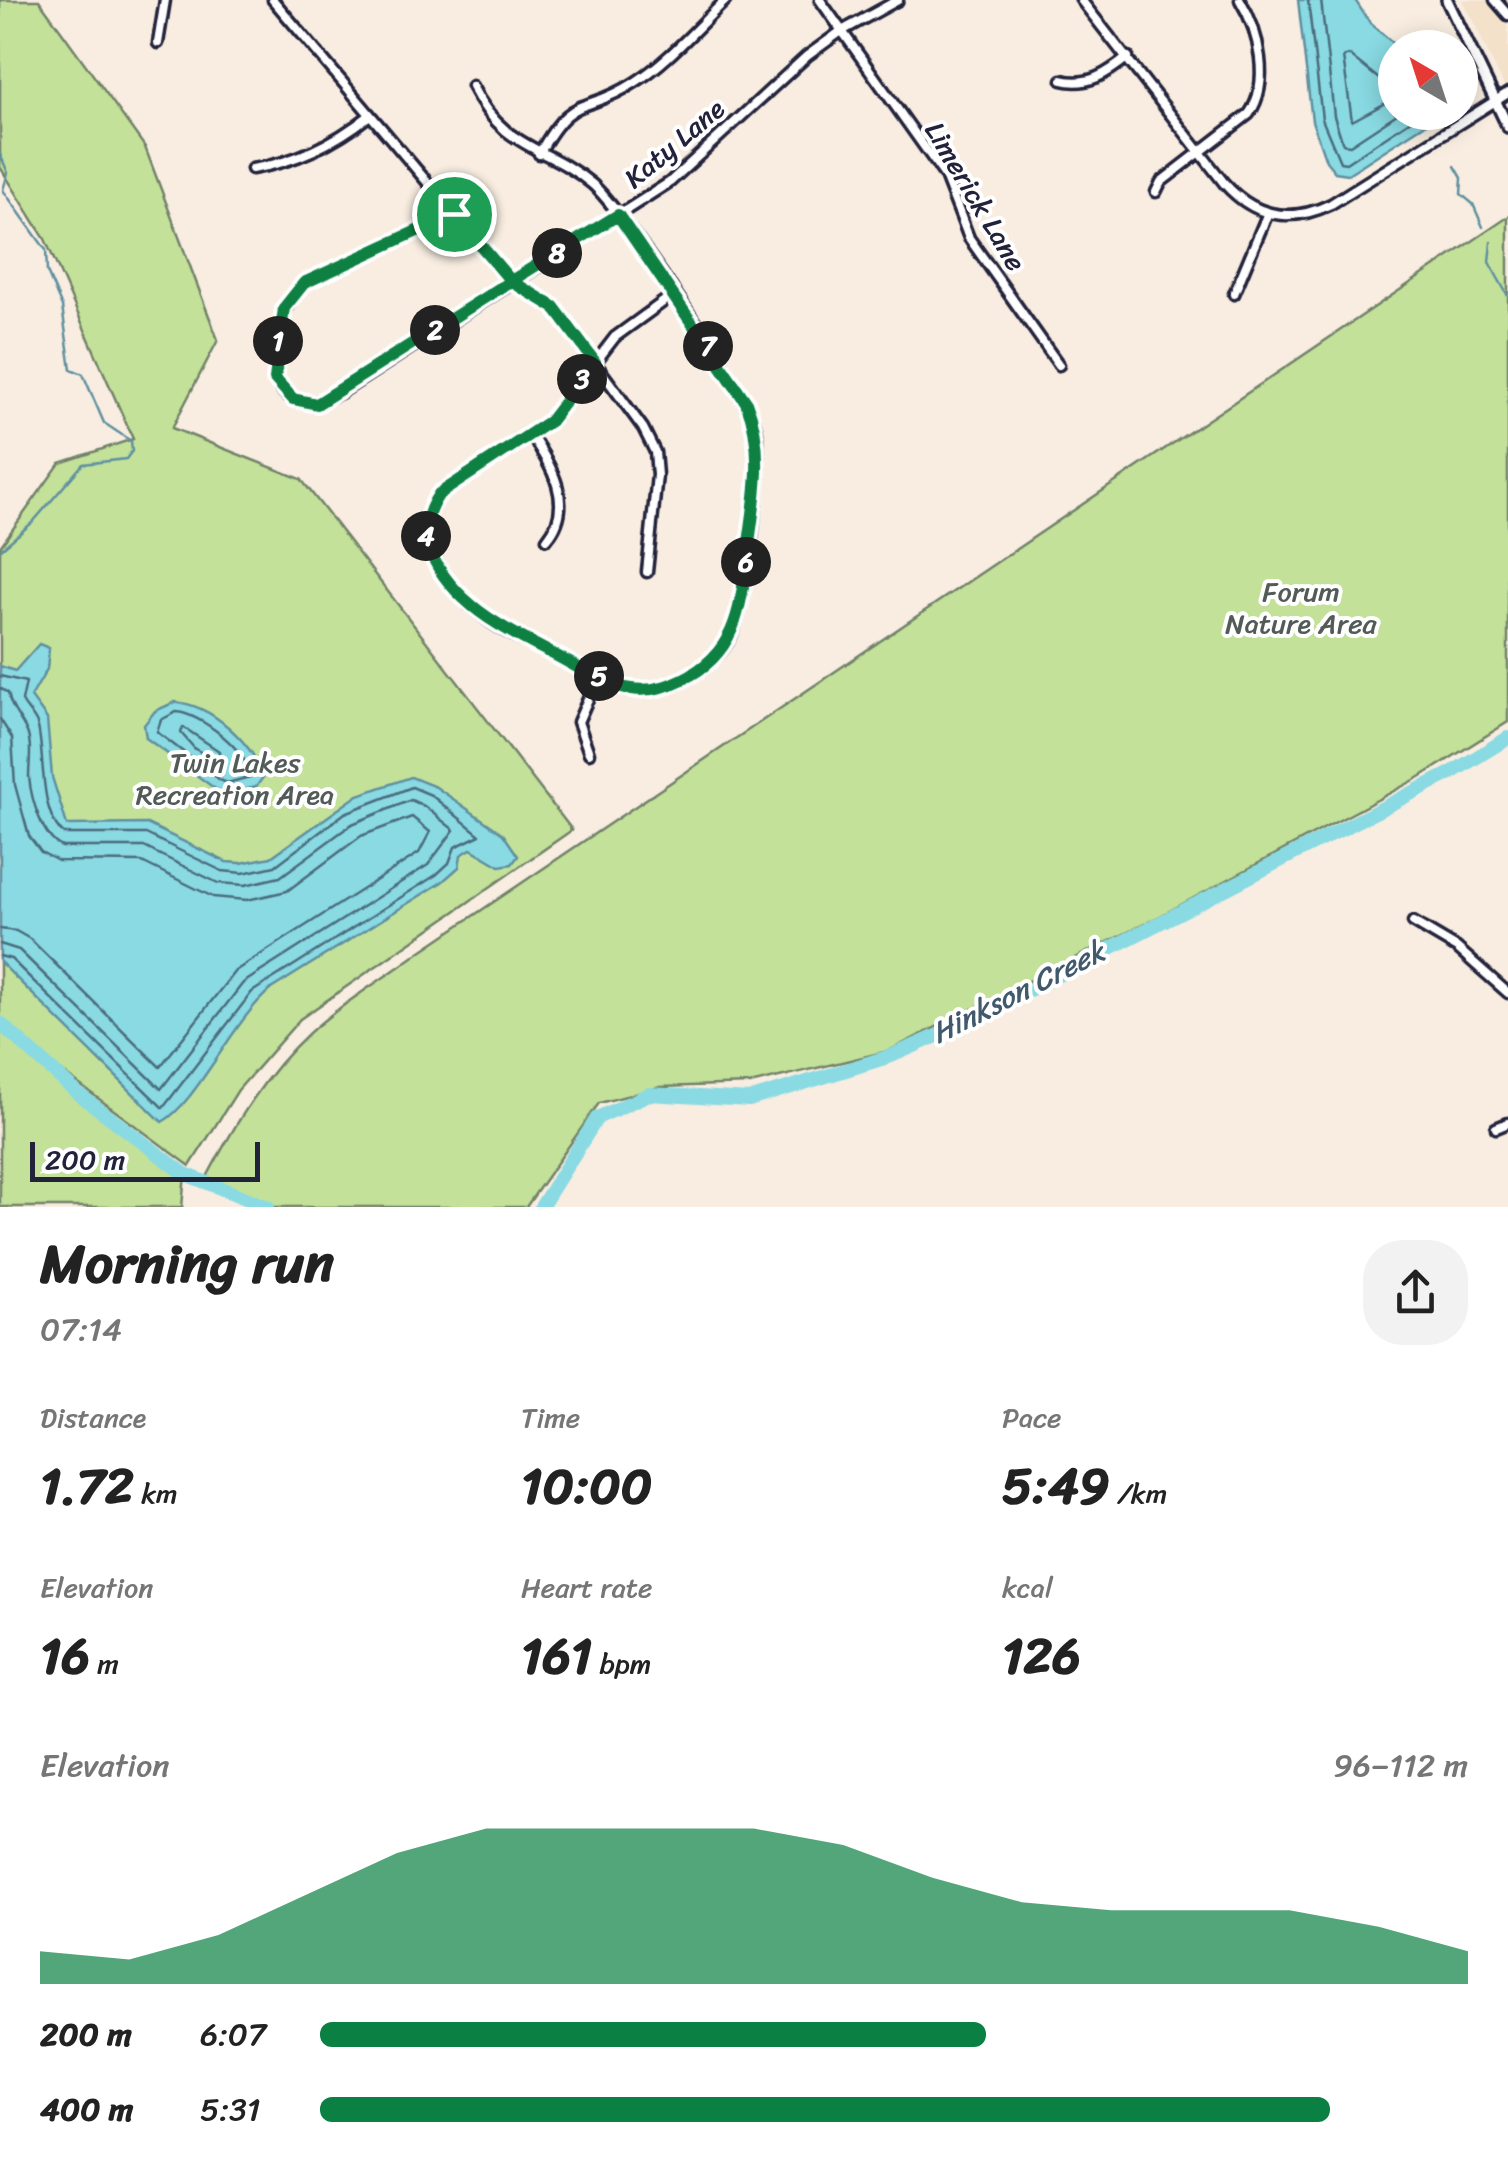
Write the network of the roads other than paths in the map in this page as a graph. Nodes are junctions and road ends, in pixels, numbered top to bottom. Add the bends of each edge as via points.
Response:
1 (164, 0) edge
2 (273, 0) edge
3 (726, 0) edge
4 (820, 0) edge
5 (898, 0) edge
6 (1081, 0) edge
7 (1240, 0) edge
8 (1447, 0) edge
9 (1495, 0) edge
10 (1508, 15) edge
11 (840, 32) junction
12 (158, 43) dead end
13 (1128, 57) junction
14 (1062, 80) dead end
15 (472, 86) dead end
16 (1508, 94) edge
17 (1496, 102) junction
18 (370, 115) junction
19 (1508, 127) edge
20 (1202, 151) junction
21 (539, 154) junction
22 (252, 170) dead end
23 (1156, 192) dead end
24 (454, 214) junction
25 (618, 215) junction
26 (1267, 215) junction
27 (511, 281) junction
28 (674, 294) junction
29 (1234, 294) dead end
30 (595, 362) junction
31 (1059, 365) dead end
32 (531, 435) junction
33 (546, 539) dead end
34 (647, 572) dead end
35 (598, 676) junction
36 (590, 753) dead end
37 (1413, 922) dead end
38 (1508, 994) edge
39 (1508, 1123) edge
40 (1496, 1128) dead end

1 - 12 street
2 - 18 street
3 - 21 street via 633,84 562,117
4 - 11 street, Limerick Lane
5 - 11 street, Katy Lane
6 - 13 street
7 - 20 street via 1255,33 1262,88 1248,114
8 - 17 street
9 - 10 street
11 - 25 street, Katy Lane via 670,182
11 - 31 street, Limerick Lane via 945,176 969,238
13 - 14 street via 1096,78
13 - 20 street
15 - 21 street via 504,130
16 - 17 street
17 - 19 street
17 - 26 street via 1316,211
18 - 22 street via 338,140
18 - 24 street
20 - 23 street
20 - 26 street via 1240,200
21 - 25 street via 588,180
24 - 27 street
24 - 27 street, Katy Lane via 292,294 284,308 275,379 293,399 317,404
25 - 27 street, Katy Lane
25 - 28 street
26 - 29 street
27 - 30 street via 554,307
28 - 30 street via 626,326
28 - 35 street via 756,426 759,464 740,614 718,656 666,687 628,689
30 - 32 street via 550,421
30 - 34 street via 655,452
32 - 33 street via 559,484 556,528
32 - 35 street via 452,483 428,510 430,551 472,606 498,627
35 - 36 street via 578,722
37 - 38 street via 1457,948
39 - 40 street

